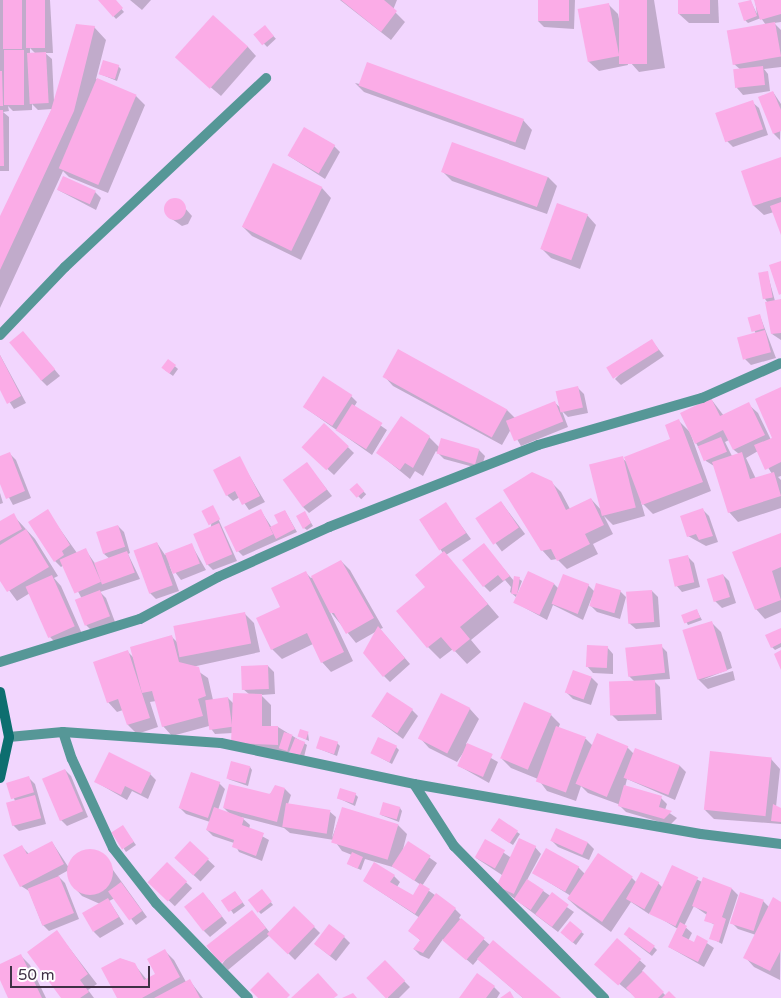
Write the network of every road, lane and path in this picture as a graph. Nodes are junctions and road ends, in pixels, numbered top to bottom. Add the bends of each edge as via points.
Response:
1 (266, 78) dead end
2 (0, 335) edge
3 (781, 363) edge
4 (0, 662) edge
5 (0, 692) edge
6 (63, 732) junction
7 (9, 737) junction
8 (0, 778) edge
9 (414, 784) junction
10 (781, 844) edge
11 (248, 998) edge
12 (604, 998) edge

1 - 2 street via 65,267
3 - 4 street via 702,398 538,445 329,527 218,577 140,619
5 - 7 main road
6 - 7 street
6 - 9 street via 221,743
6 - 11 street via 113,848 156,904
7 - 8 main road
9 - 10 street via 701,834
9 - 12 street via 454,846

